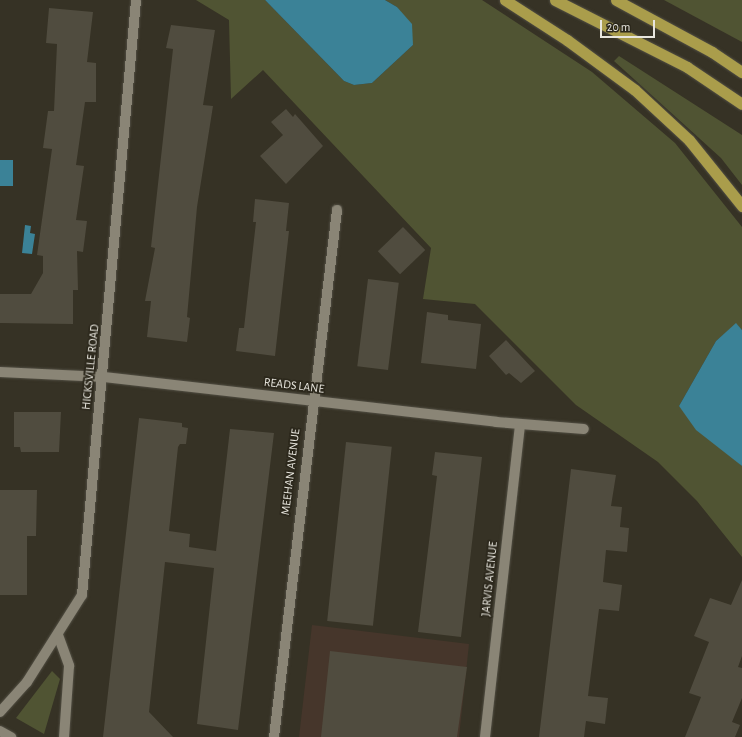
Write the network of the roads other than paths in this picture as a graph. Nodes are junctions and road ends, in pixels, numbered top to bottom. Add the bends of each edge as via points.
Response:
1 (136, 0) edge
2 (505, 0) edge
3 (555, 0) edge
4 (616, 0) edge
5 (742, 72) edge
6 (742, 104) edge
7 (742, 206) edge
8 (337, 210) dead end
9 (0, 372) edge
10 (104, 377) junction
11 (312, 401) junction
12 (520, 425) junction
13 (584, 429) dead end
14 (58, 635) junction
15 (0, 712) edge
16 (0, 731) edge
17 (11, 737) edge
18 (64, 737) edge
19 (274, 737) edge
20 (485, 737) edge

1 - 10 street, HICKSVILLE ROAD
2 - 7 highway via 567,40 635,90 689,140
3 - 6 highway via 687,67
4 - 5 highway via 712,52
8 - 11 street, MEEHAN AVENUE
9 - 10 street, READS LANE
10 - 11 street, READS LANE
10 - 14 street, HICKSVILLE ROAD via 82,595
11 - 12 street, READS LANE
11 - 19 street, MEEHAN AVENUE
12 - 13 street, READS LANE
12 - 20 street, JARVIS AVENUE
14 - 15 street, HICKSVILLE ROAD via 27,682
14 - 18 street via 69,666
16 - 17 street

